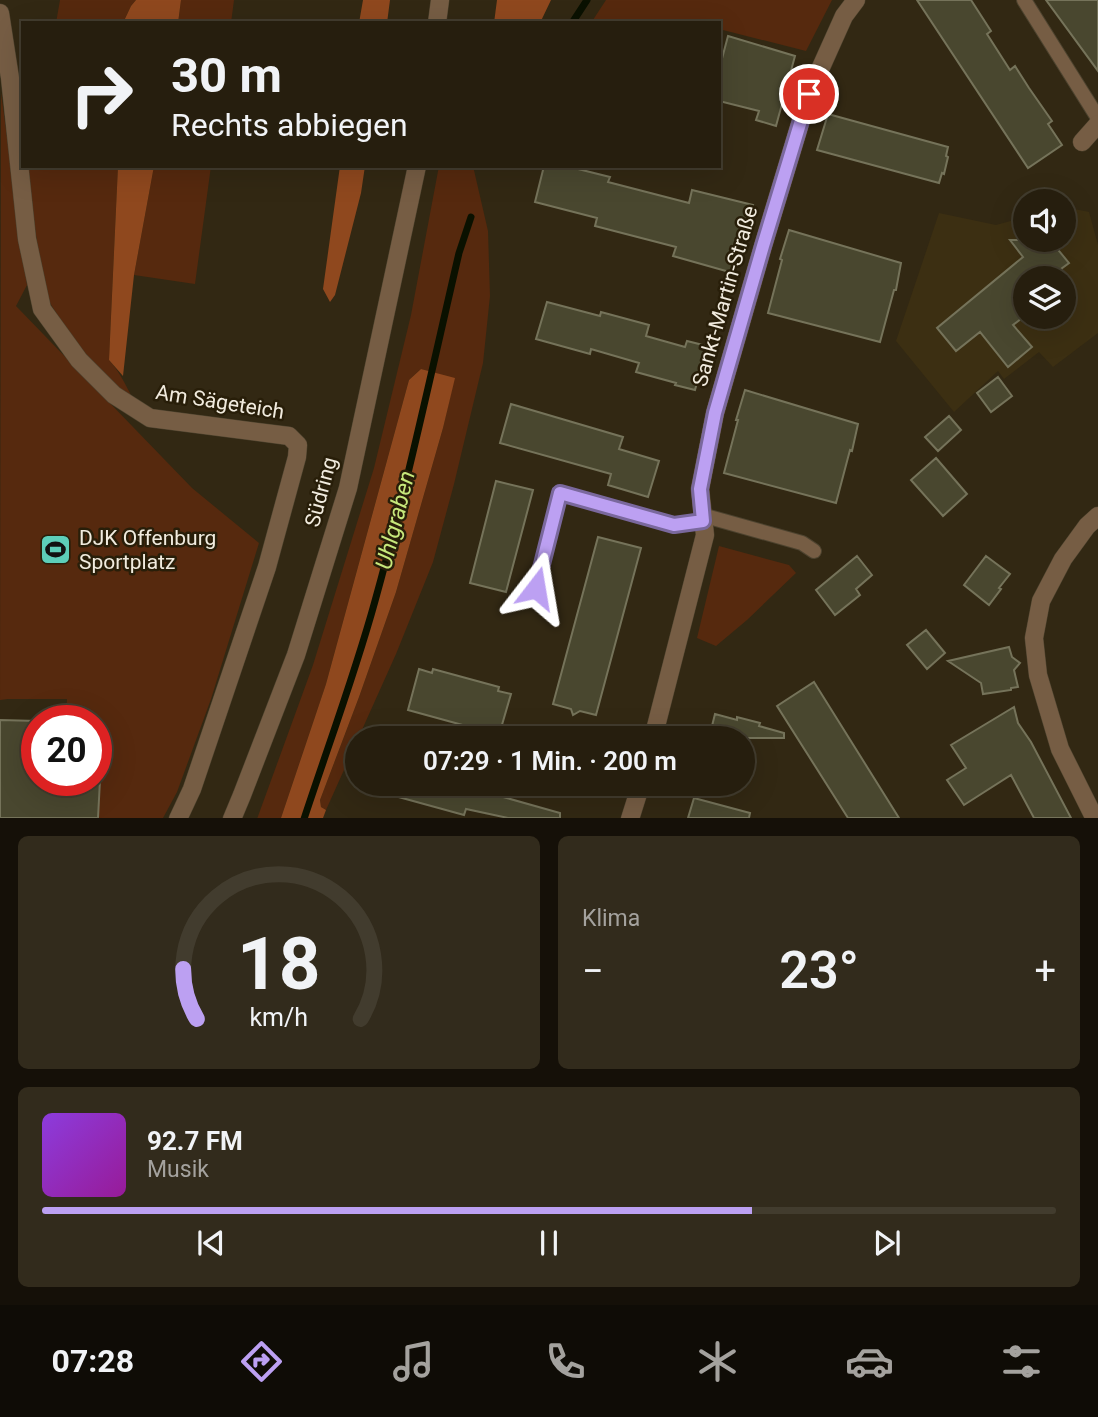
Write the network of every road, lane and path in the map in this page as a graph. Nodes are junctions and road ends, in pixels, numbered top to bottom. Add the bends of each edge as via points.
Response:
1 (440, 0) edge
2 (856, 0) edge
3 (1024, 0) edge
4 (0, 13) edge
5 (437, 21) edge
6 (1098, 118) edge
7 (1098, 124) edge
8 (1082, 142) dead end
9 (417, 168) edge
10 (1098, 516) edge
11 (703, 518) junction
12 (814, 551) dead end
13 (536, 588) dead end
14 (656, 726) edge
15 (636, 796) edge
16 (1094, 808) edge
17 (178, 818) edge
18 (232, 818) edge
19 (630, 818) edge

1 - 5 street
2 - 11 street, Sankt-Martin-Straße via 844,16 809,94 763,246 715,413 700,489
3 - 6 lane
4 - 17 street, Am Sägeteich via 27,239 42,310 114,395 150,418 289,436 298,446 267,567 192,789
7 - 8 street
9 - 18 street, Südring via 348,488 296,655
10 - 16 street via 1063,559 1041,601 1034,638 1038,675 1060,748
11 - 12 lane via 802,543
11 - 13 lane via 674,525 560,493
11 - 14 street, Sankt-Martin-Straße via 705,535
15 - 19 street

